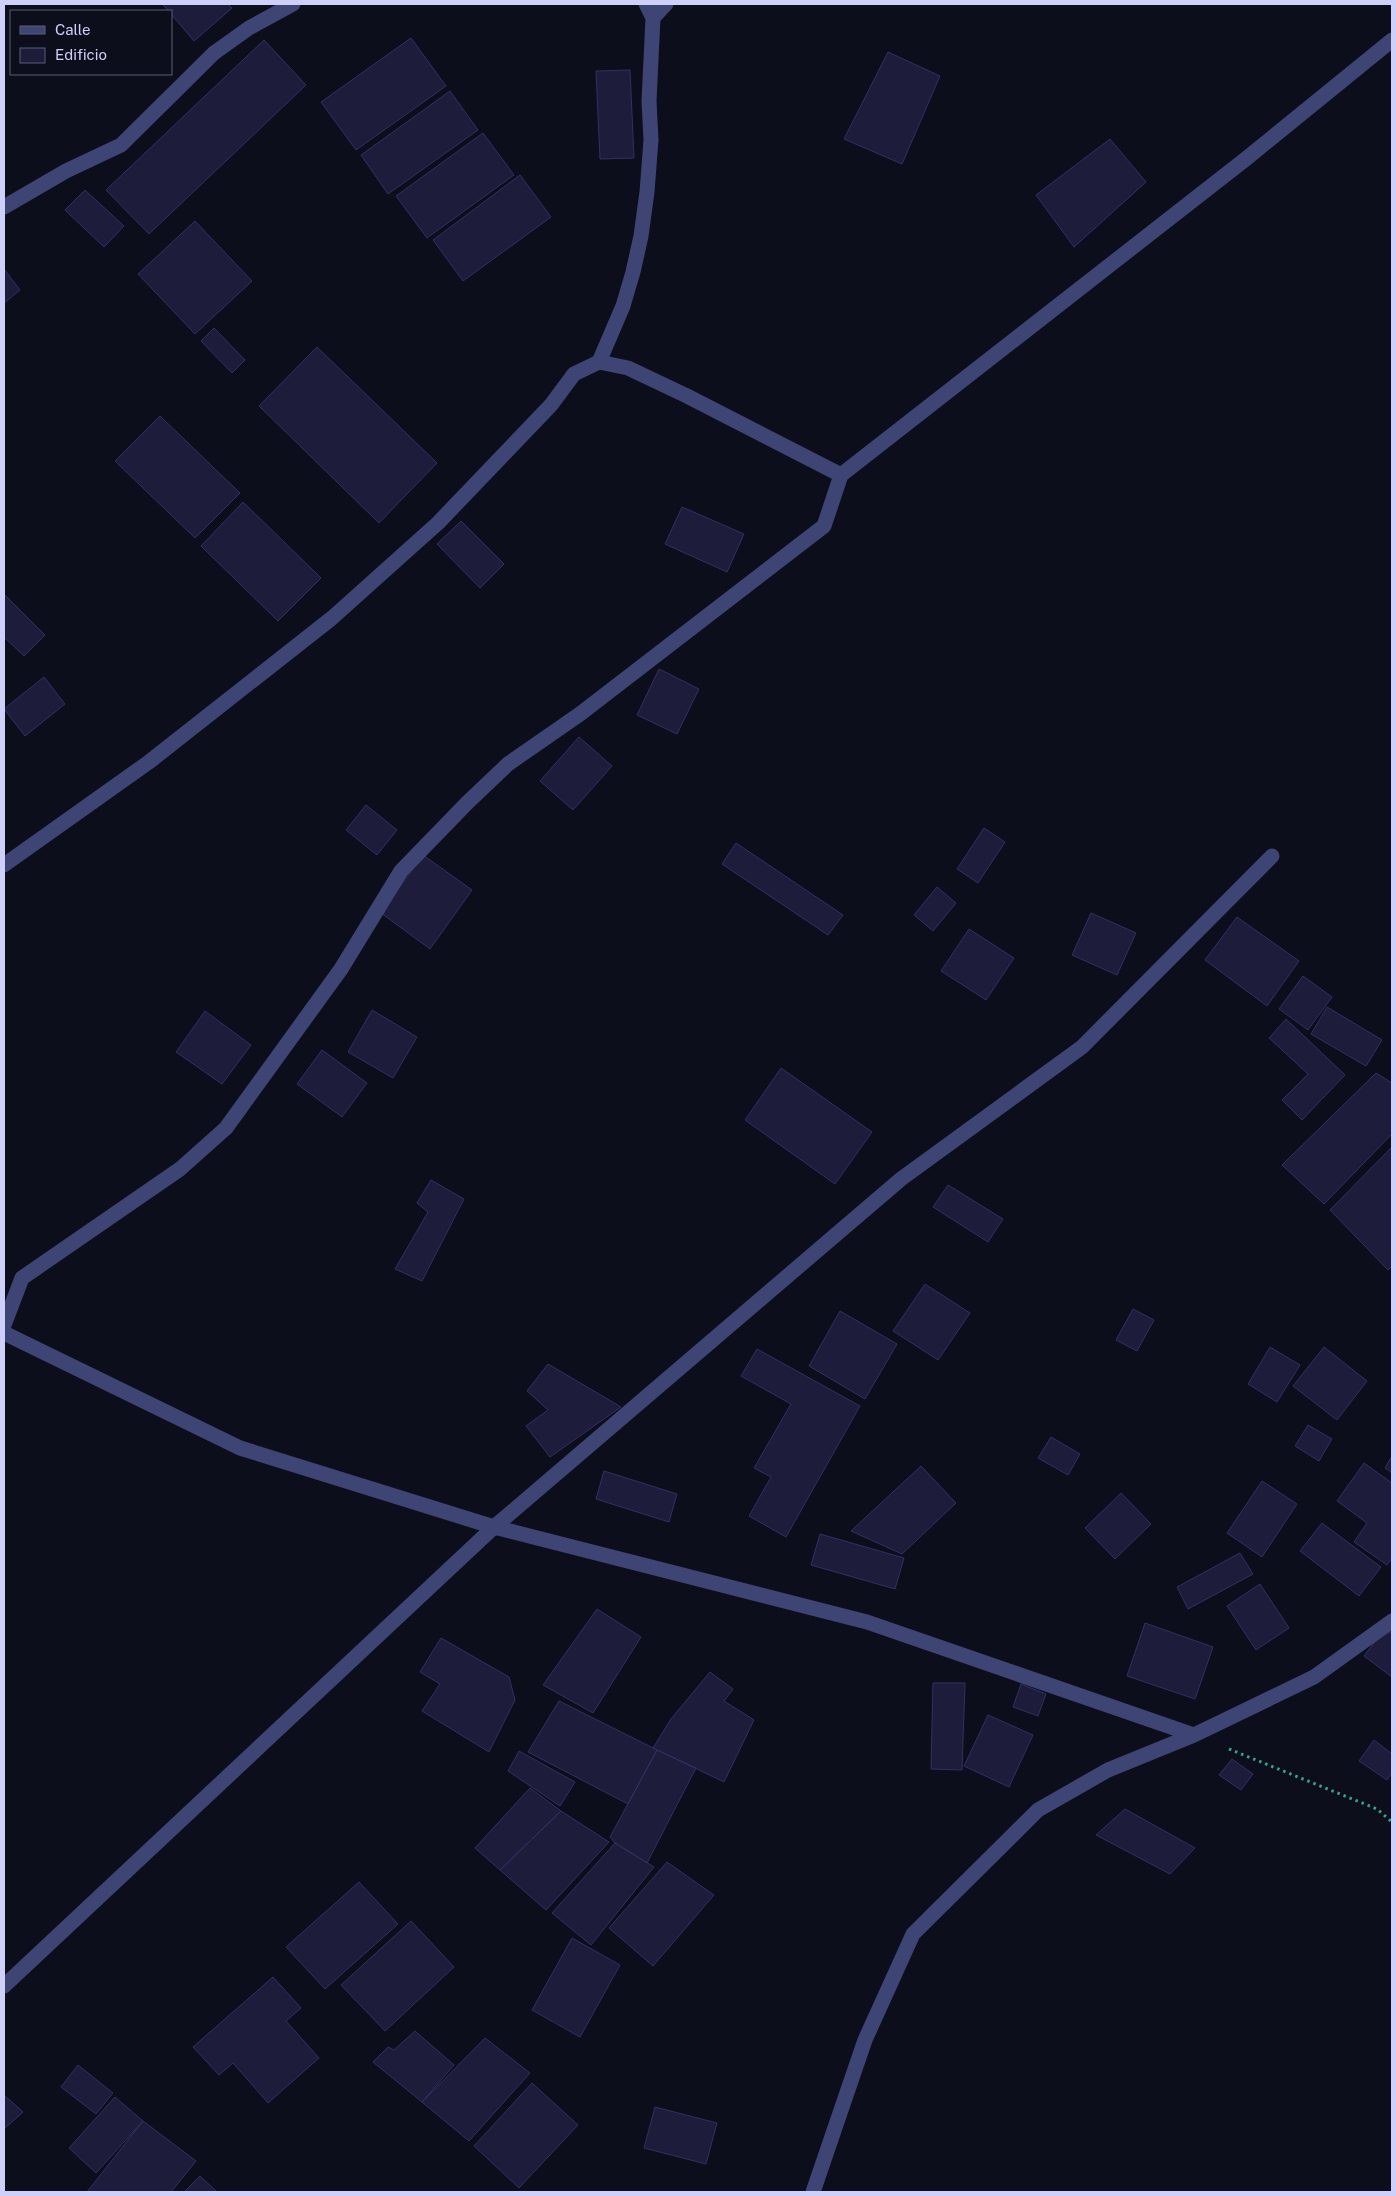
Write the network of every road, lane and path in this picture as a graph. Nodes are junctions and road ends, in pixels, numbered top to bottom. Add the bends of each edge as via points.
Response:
1 (293, 4) edge
2 (646, 4) edge
3 (666, 4) edge
4 (653, 18) junction
5 (1392, 40) edge
6 (4, 207) edge
7 (600, 362) junction
8 (841, 475) junction
9 (1272, 856) dead end
10 (4, 865) edge
11 (4, 1325) edge
12 (4, 1332) edge
13 (494, 1527) junction
14 (1392, 1621) edge
15 (1194, 1735) junction
16 (1392, 1822) edge
17 (4, 1986) edge
18 (813, 2192) edge

1 - 6 street via 249,28 214,53 121,145 66,171
2 - 4 street
3 - 4 street
4 - 7 street via 649,101 651,140 641,236 623,306
5 - 8 street via 1239,164
7 - 8 street via 637,372
7 - 10 street via 574,374 551,406 438,523 332,618 149,762
8 - 11 street via 824,526 580,714 508,764 441,830 401,871 341,969 226,1128 180,1169 22,1278
9 - 13 street via 1082,1047 901,1179
12 - 13 street via 240,1448
13 - 15 street via 867,1622
13 - 17 street
14 - 15 street via 1314,1677
15 - 16 path via 1377,1809
15 - 18 street via 1108,1770 1038,1810 913,1934 865,2040

